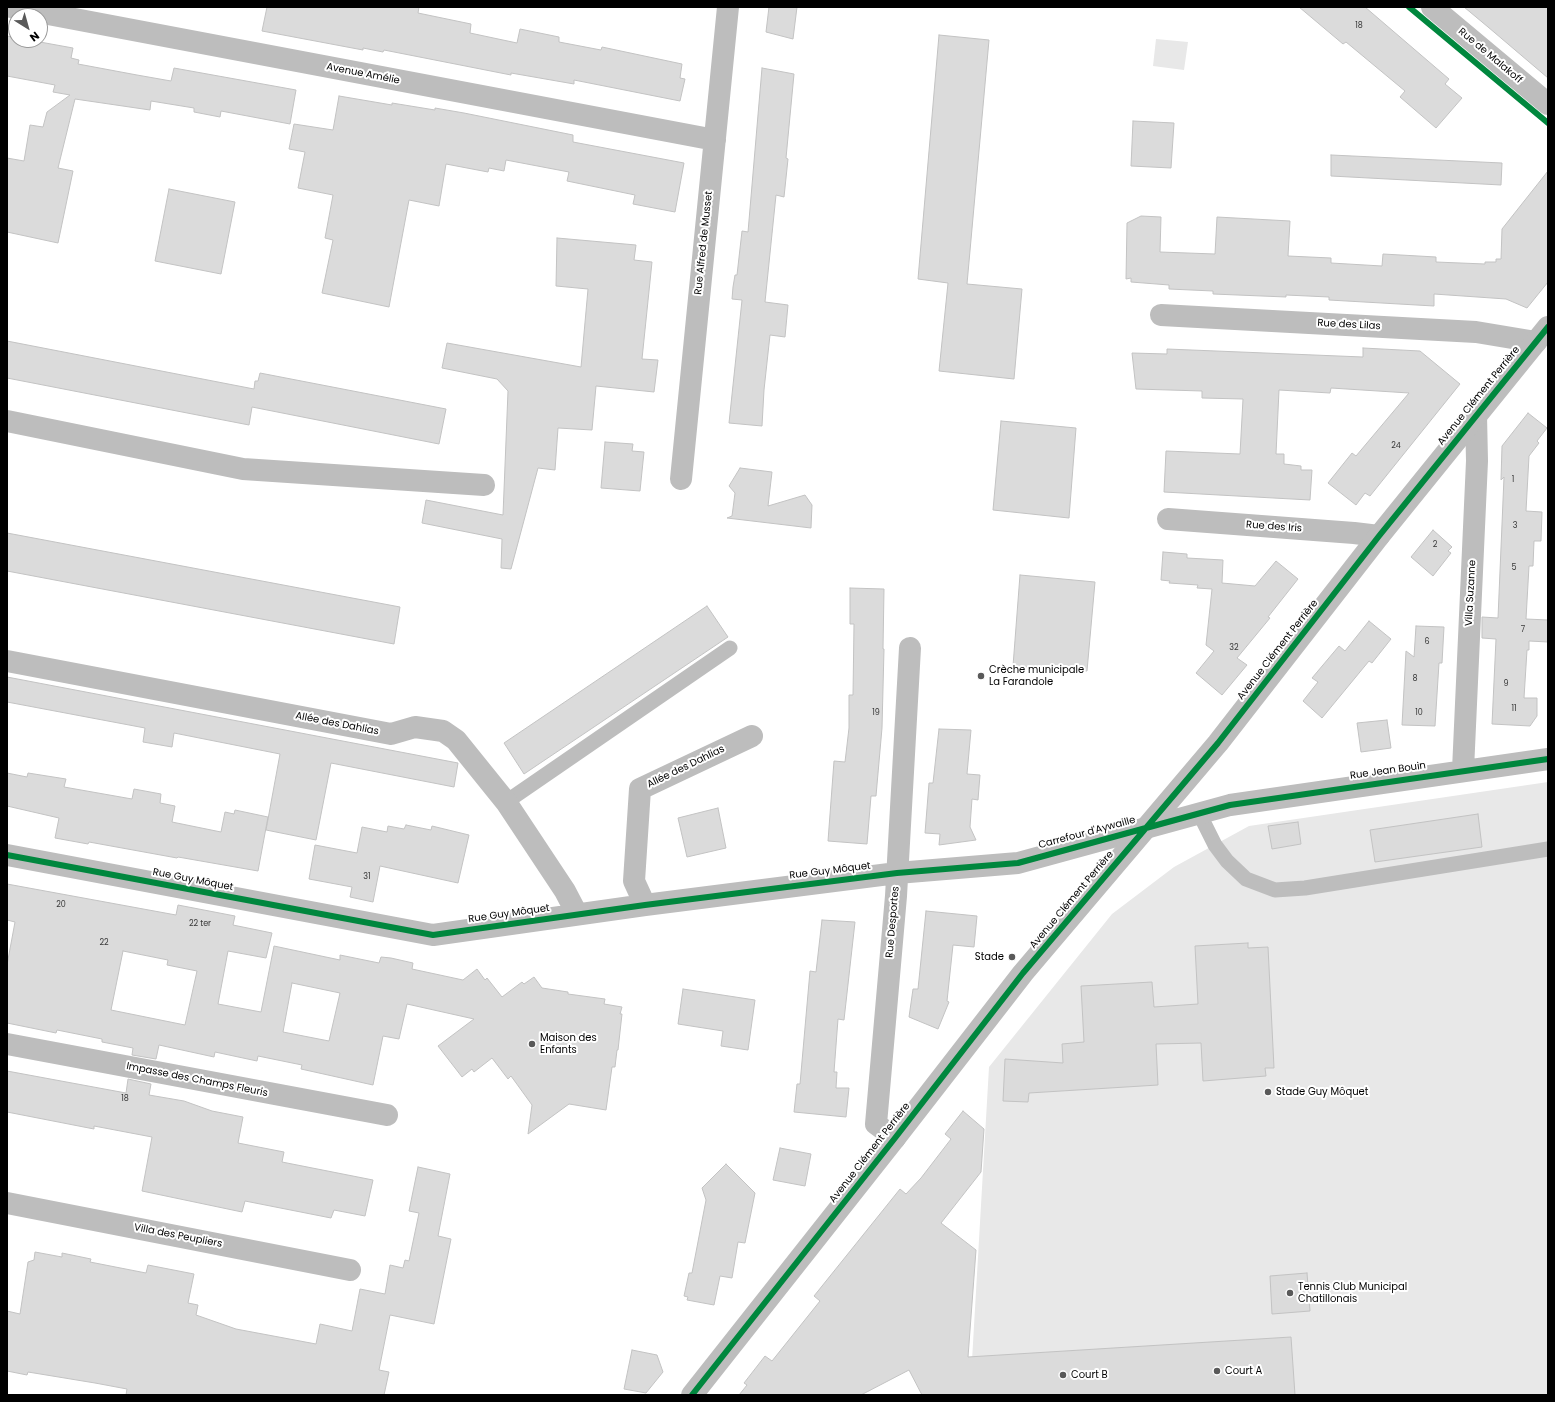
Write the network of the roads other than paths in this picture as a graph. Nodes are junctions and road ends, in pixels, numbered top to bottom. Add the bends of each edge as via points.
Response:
1 (11, 7) edge
2 (728, 7) edge
3 (1432, 7) edge
4 (1548, 104) edge
5 (715, 140) junction
6 (1160, 315) dead end
7 (1542, 335) edge
8 (1476, 415) junction
9 (7, 421) edge
10 (681, 479) dead end
11 (484, 485) dead end
12 (1168, 519) dead end
13 (1379, 536) junction
14 (730, 648) dead end
15 (910, 648) dead end
16 (7, 661) edge
17 (752, 736) dead end
18 (1548, 759) edge
19 (1463, 770) junction
20 (506, 802) junction
21 (1230, 805) joint
22 (1199, 813) junction
23 (1147, 827) junction
24 (1548, 849) edge
25 (7, 855) edge
26 (1018, 863) joint
27 (897, 872) junction
28 (645, 905) junction
29 (577, 914) junction
30 (7, 1044) edge
31 (387, 1115) dead end
32 (895, 1138) junction
33 (7, 1203) edge
34 (350, 1270) dead end
35 (692, 1395) edge

1 - 5 street, Avenue Amélie
2 - 5 street, Rue Alfred de Musset
3 - 4 street, Rue de Malakoff
5 - 10 street, Rue Alfred de Musset
6 - 7 street, Rue des Lilas
7 - 8 street, Avenue Clément Perrière
8 - 13 street, Avenue Clément Perrière
8 - 19 street, Villa Suzanne via 1477,461
9 - 11 street via 243,469
12 - 13 street, Rue des Iris
13 - 23 street, Avenue Clément Perrière via 1218,743
14 - 20 lane
15 - 27 street, Rue Desportes
16 - 20 street, Allée des Dahlias via 391,734 416,727 443,731 456,740
17 - 28 street, Allée des Dahlias via 640,789 634,881
18 - 19 street, Rue Jean Bouin
19 - 21 street, Rue Jean Bouin
20 - 29 street, Allée des Dahlias via 565,891
21 - 22 street, Carrefour d'Aywaille
22 - 23 street, Carrefour d'Aywaille
22 - 24 lane via 1215,845 1227,861 1246,879 1275,890 1305,888
23 - 26 street, Carrefour d'Aywaille
23 - 32 street, Avenue Clément Perrière via 1024,973
25 - 29 street, Rue Guy Môquet via 433,935
26 - 27 street, Rue Guy Môquet
27 - 28 street, Rue Guy Môquet
27 - 32 street, Rue Desportes via 876,1124
28 - 29 street, Rue Guy Môquet
30 - 31 street, Impasse des Champs Fleuris
32 - 35 street, Avenue Clément Perrière
33 - 34 street, Villa des Peupliers

